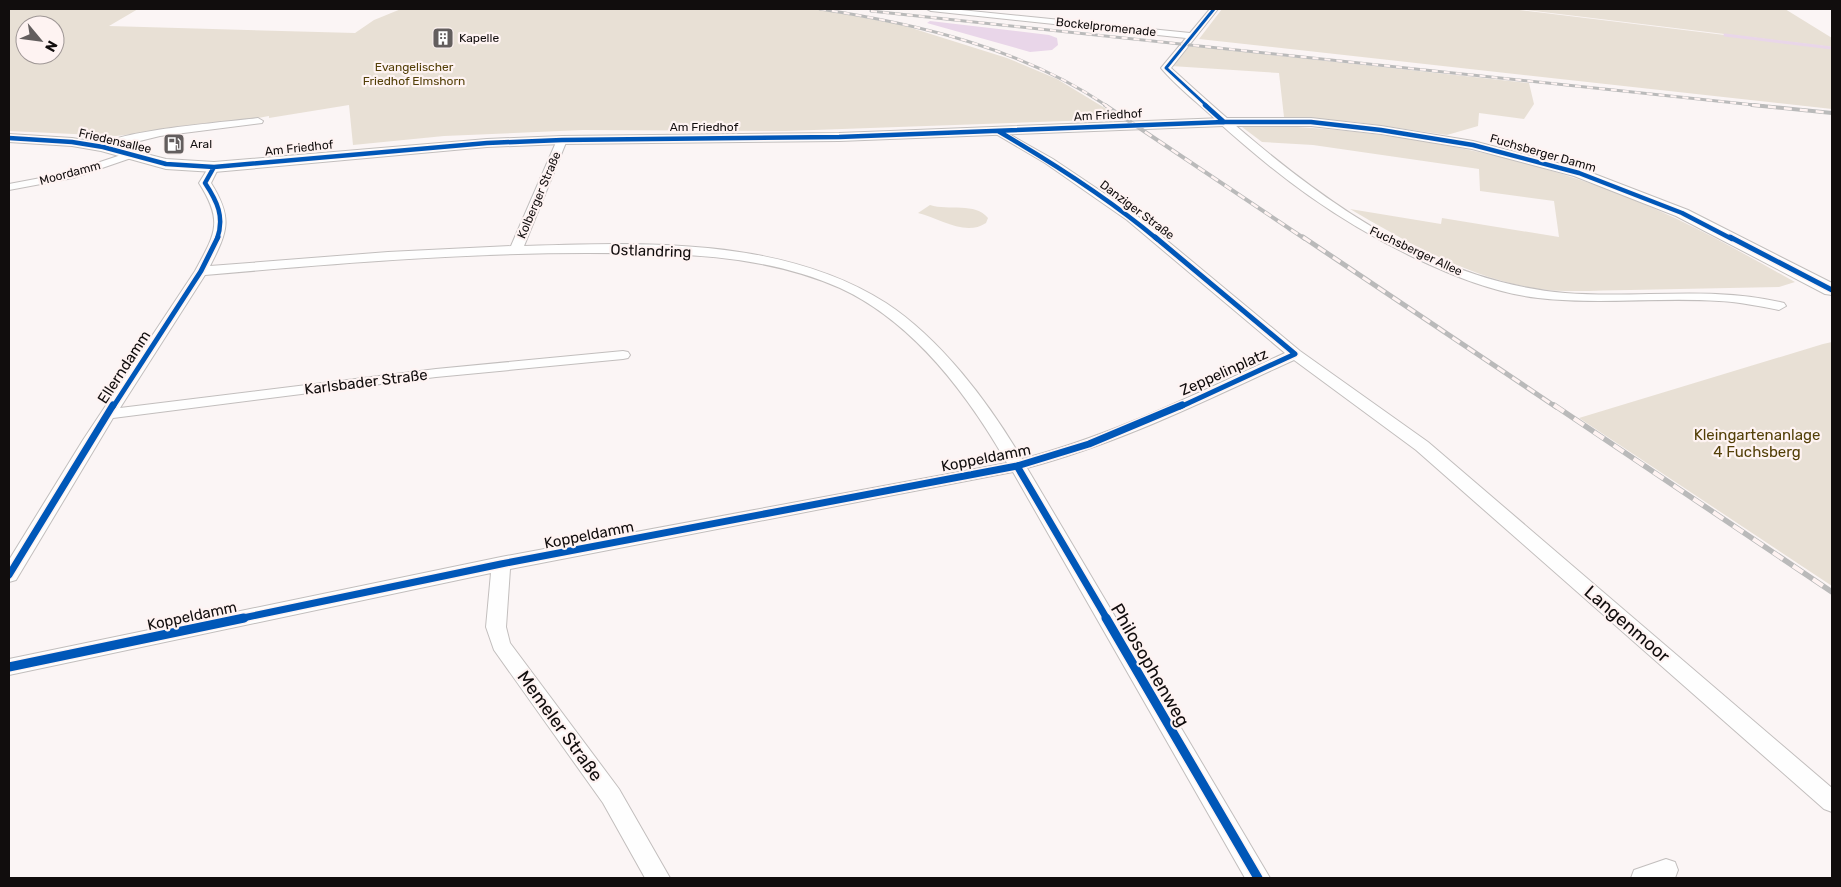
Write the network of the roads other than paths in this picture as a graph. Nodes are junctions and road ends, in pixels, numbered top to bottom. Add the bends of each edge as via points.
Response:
1 (931, 9) edge
2 (1214, 9) edge
3 (1188, 40) junction
4 (258, 122) dead end
5 (1224, 122) junction
6 (998, 131) junction
7 (9, 138) edge
8 (562, 140) junction
9 (103, 147) junction
10 (130, 155) junction
11 (185, 166) joint
12 (214, 167) junction
13 (9, 187) edge
14 (516, 249) junction
15 (201, 271) junction
16 (1832, 290) edge
17 (1779, 306) dead end
18 (1252, 319) joint
19 (1295, 354) junction
20 (623, 355) dead end
21 (1168, 411) joint
22 (108, 414) junction
23 (1422, 446) joint
24 (1017, 466) junction
25 (501, 564) junction
26 (9, 575) edge
27 (9, 667) edge
28 (1832, 802) edge
29 (658, 878) edge
30 (1258, 878) edge

1 - 3 street, Bockelpromenade
2 - 3 street
3 - 5 street, Fuchsberger Allee via 1166,68
4 - 9 street, Friedensallee via 150,134
5 - 6 street, Am Friedhof
5 - 16 street, Fuchsberger Damm via 1311,122 1363,127 1473,145 1536,160 1622,188 1673,209
5 - 17 street, Fuchsberger Allee via 1334,209 1372,232 1457,272 1538,294 1743,298
6 - 8 street, Am Friedhof via 839,137
6 - 18 street, Danziger Straße via 1049,161 1131,217
7 - 9 street, Friedensallee
8 - 12 street, Am Friedhof via 487,143
8 - 14 street, Kolberger Straße
9 - 10 street, Friedensallee
10 - 11 street, Friedensallee
10 - 13 street, Moordamm via 69,176
11 - 12 street, Am Friedhof
12 - 15 street, Ellerndamm via 204,183 221,212 221,226
14 - 15 street, Ostlandring
14 - 24 street, Ostlandring via 716,253 769,261 820,275 880,305 928,344 974,399
15 - 22 street, Ellerndamm
18 - 19 street, Zeppelinplatz
19 - 21 street, Zeppelinplatz
19 - 23 street, Zeppelinplatz
20 - 22 street, Karlsbader Straße via 436,373
21 - 24 street, Koppeldamm via 1052,457
22 - 26 street, Ellerndamm
23 - 28 street, Langenmoor
24 - 25 street, Koppeldamm
24 - 30 street, Philosophenweg
25 - 27 street, Koppeldamm
25 - 29 street, Memeler Straße via 496,627 501,645 611,796

